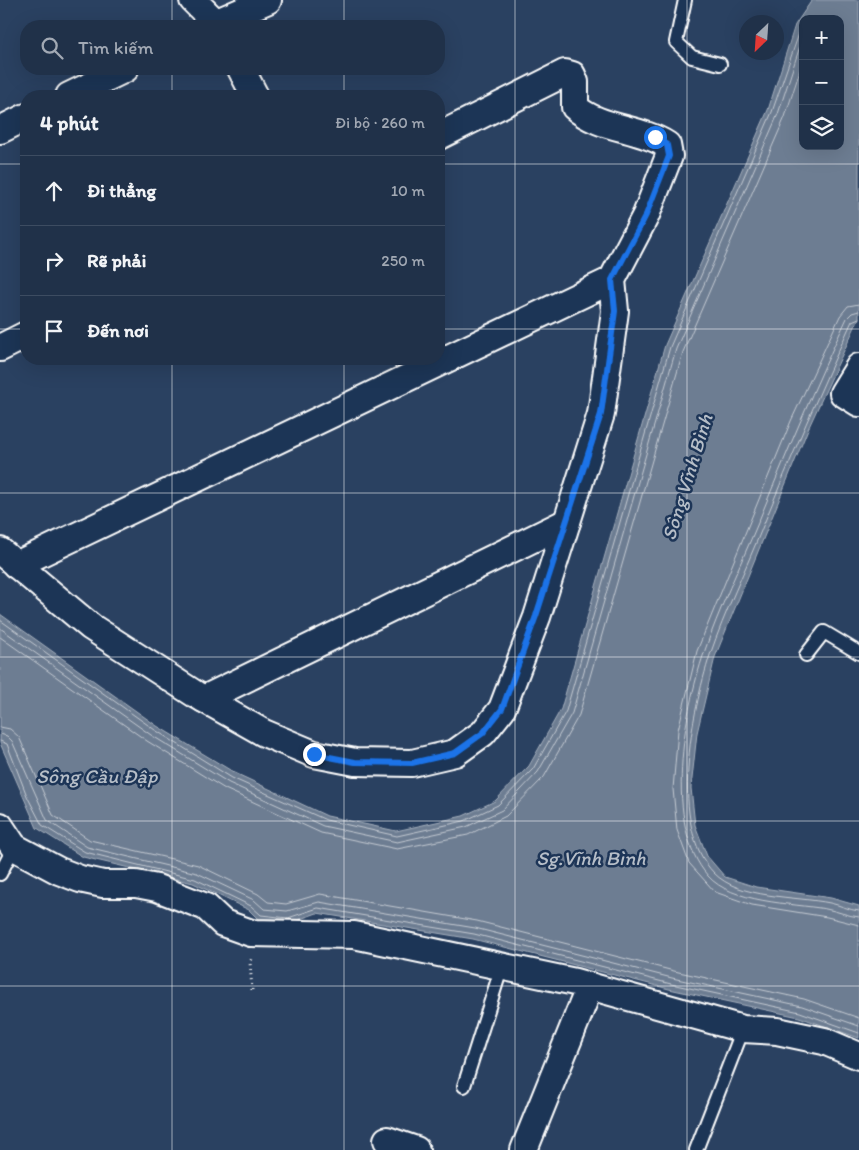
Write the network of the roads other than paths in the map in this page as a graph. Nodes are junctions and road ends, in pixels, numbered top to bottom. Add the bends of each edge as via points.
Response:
1 (193, 0) edge
2 (268, 0) edge
3 (685, 0) edge
4 (212, 20) edge
5 (227, 20) edge
6 (720, 64) dead end
7 (113, 75) edge
8 (244, 75) edge
9 (81, 90) edge
10 (252, 90) edge
11 (20, 120) edge
12 (0, 130) edge
13 (445, 133) edge
14 (612, 280) junction
15 (20, 338) edge
16 (0, 348) edge
17 (445, 357) edge
18 (427, 365) edge
19 (859, 367) edge
20 (859, 403) edge
21 (567, 522) junction
22 (8, 558) edge
23 (859, 654) edge
24 (806, 655) dead end
25 (204, 699) junction
26 (0, 826) edge
27 (14, 848) junction
28 (0, 874) edge
29 (502, 966) junction
30 (590, 986) junction
31 (743, 1029) junction
32 (859, 1056) edge
33 (464, 1086) dead end
34 (387, 1140) dead end
35 (416, 1150) edge
36 (524, 1150) edge
37 (696, 1150) edge

1 - 4 street
2 - 5 street
3 - 6 lane via 676,42 692,57
7 - 9 street
8 - 10 street
11 - 12 street
13 - 14 street via 565,74 572,75 575,107 584,116 655,137 667,145 669,156 646,215
14 - 17 street
14 - 21 street via 615,311 601,414
15 - 16 street
18 - 22 street
19 - 20 street via 843,393
21 - 25 street
21 - 25 street via 502,709 483,733 455,753 412,763 355,762 314,754 264,733
22 - 25 street via 91,627
23 - 24 lane via 824,632
26 - 27 street
27 - 28 lane
27 - 29 street via 80,879 157,888 206,907 223,923 251,933 354,935
29 - 30 street
29 - 33 lane
30 - 31 street
30 - 36 street
31 - 32 street via 777,1031 824,1041
31 - 37 lane
34 - 35 street

